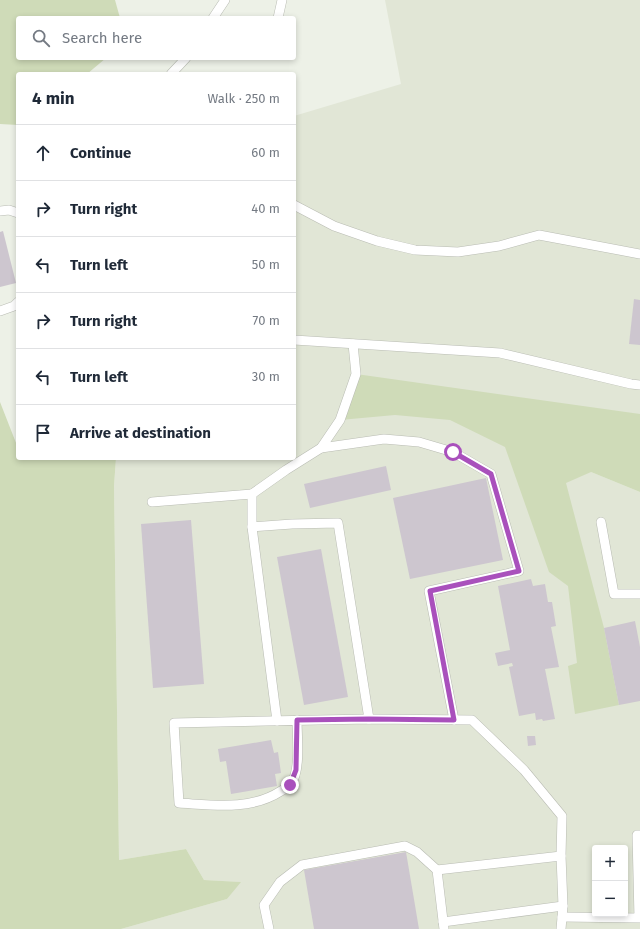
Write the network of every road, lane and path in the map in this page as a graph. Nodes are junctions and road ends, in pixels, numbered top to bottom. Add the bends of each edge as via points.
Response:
1 (225, 0) edge
2 (282, 0) edge
3 (214, 16) edge
4 (278, 16) edge
5 (184, 60) edge
6 (173, 72) edge
7 (296, 206) edge
8 (0, 211) edge
9 (16, 212) edge
10 (640, 254) edge
11 (16, 304) edge
12 (0, 311) edge
13 (296, 340) edge
14 (353, 344) junction
15 (640, 385) edge
16 (321, 448) junction
17 (252, 494) junction
18 (152, 502) dead end
19 (601, 522) dead end
20 (252, 527) junction
21 (640, 594) edge
22 (369, 719) junction
23 (297, 720) junction
24 (454, 720) junction
25 (277, 721) junction
26 (640, 835) edge
27 (561, 856) junction
28 (437, 870) junction
29 (563, 906) junction
30 (562, 917) junction
31 (444, 926) edge
32 (268, 929) edge
33 (561, 929) edge

1 - 3 lane
2 - 4 lane
5 - 6 lane
7 - 10 lane via 334,226 377,241 415,250 458,252 499,246 538,235
8 - 9 lane
11 - 12 lane
13 - 14 lane
14 - 15 lane via 500,354
14 - 16 lane via 356,374 340,420
16 - 17 lane
16 - 24 lane via 384,439 420,442 453,452 491,474 519,571 430,591
17 - 18 lane
17 - 20 lane
19 - 21 lane via 614,594
20 - 22 lane via 338,523
20 - 25 lane
22 - 23 lane
22 - 24 lane
23 - 25 lane
23 - 25 lane via 296,770 290,785 274,795 252,803 230,806 178,803 174,723
24 - 27 lane via 472,720 524,770 562,816
26 - 30 lane via 637,835 639,918
27 - 28 lane
27 - 29 lane
28 - 31 lane
28 - 32 lane via 417,852 405,846 302,865 280,882 264,905
29 - 30 lane
29 - 31 lane
30 - 33 lane

